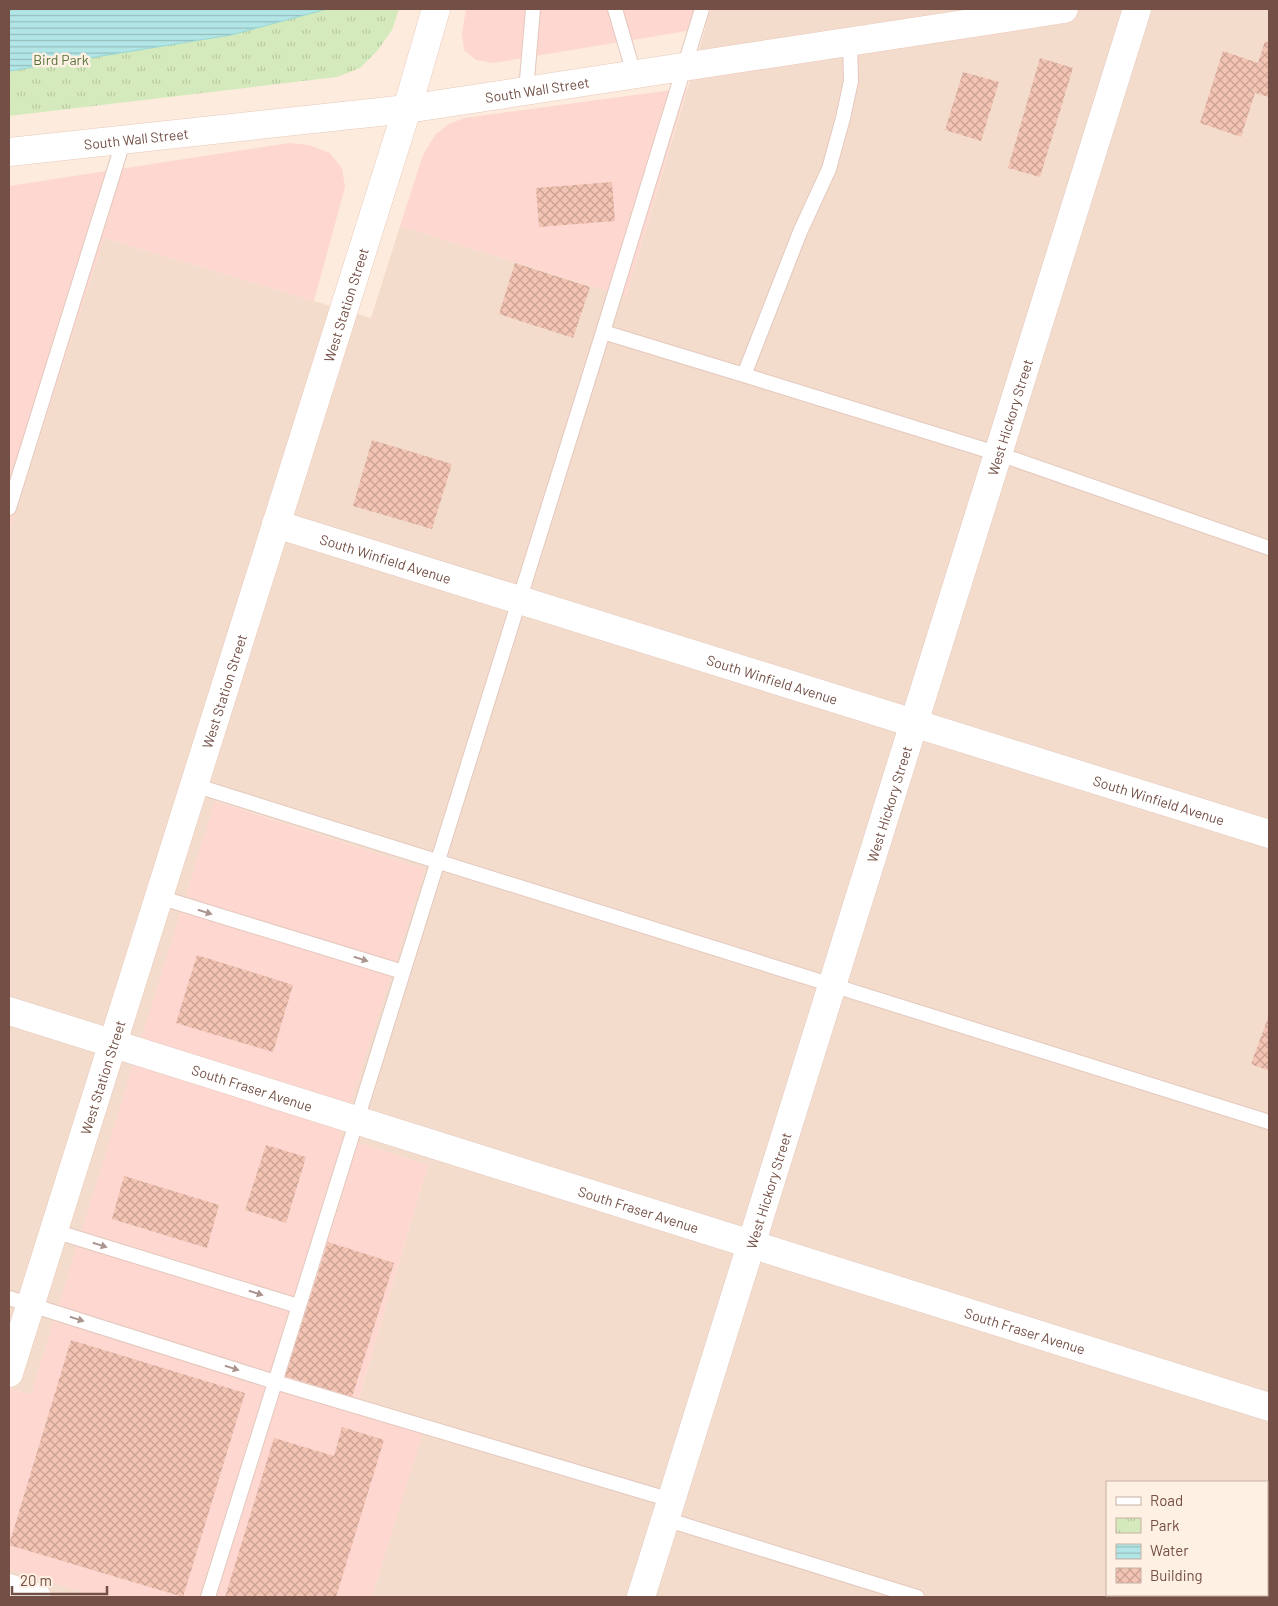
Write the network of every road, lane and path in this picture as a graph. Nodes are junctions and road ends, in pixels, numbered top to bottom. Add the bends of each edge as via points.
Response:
1 (436, 9) edge
2 (533, 9) edge
3 (615, 9) edge
4 (702, 9) edge
5 (1064, 9) edge
6 (1137, 9) edge
7 (850, 41) junction
8 (685, 66) junction
9 (634, 74) junction
10 (526, 91) junction
11 (407, 109) junction
12 (124, 139) junction
13 (9, 152) edge
14 (603, 332) junction
15 (744, 376) junction
16 (998, 454) junction
17 (9, 508) edge
18 (276, 524) junction
19 (1269, 548) edge
20 (519, 599) junction
21 (914, 723) junction
22 (194, 785) junction
23 (1269, 834) edge
24 (437, 861) junction
25 (159, 897) junction
26 (403, 972) junction
27 (832, 985) junction
28 (9, 1012) edge
29 (112, 1044) junction
30 (356, 1121) junction
31 (1269, 1122) edge
32 (54, 1231) junction
33 (751, 1244) junction
34 (19, 1301) edge
35 (298, 1306) junction
36 (9, 1373) edge
37 (275, 1382) junction
38 (1269, 1408) edge
39 (668, 1510) junction
40 (9, 1588) edge
41 (37, 1597) edge
42 (208, 1597) edge
43 (641, 1597) edge
44 (918, 1597) edge

1 - 11 street, West Station Street
2 - 10 lane
3 - 9 lane
4 - 8 lane
5 - 7 street, South Wall Street
6 - 16 street, West Hickory Street
7 - 8 street, South Wall Street
7 - 15 lane via 851,81 829,169
8 - 9 street, South Wall Street
8 - 14 lane
9 - 10 street, South Wall Street
10 - 11 street, South Wall Street
11 - 12 street, South Wall Street
11 - 18 street, West Station Street
12 - 13 street, South Wall Street
12 - 17 lane
14 - 15 lane
14 - 20 lane
15 - 16 lane
16 - 19 lane
16 - 21 street, West Hickory Street
18 - 20 street, South Winfield Avenue
18 - 22 street, West Station Street
20 - 21 street, South Winfield Avenue
20 - 24 lane
21 - 23 street, South Winfield Avenue
21 - 27 street, West Hickory Street
22 - 24 lane
22 - 25 street, West Station Street
24 - 26 lane
24 - 27 lane
25 -> 26 lane
25 - 29 street, West Station Street
26 - 30 lane
27 - 31 lane
27 - 33 street, West Hickory Street
28 - 29 street, South Fraser Avenue
29 - 30 street, South Fraser Avenue
29 - 32 street, West Station Street
30 - 33 street, South Fraser Avenue
30 - 35 lane
32 - 34 street, West Station Street
32 -> 35 lane
33 - 38 street, South Fraser Avenue
33 - 39 street, West Hickory Street
34 - 36 street, West Station Street
34 -> 37 lane
35 - 37 lane
37 - 39 lane
37 - 42 lane
39 - 43 street, West Hickory Street
39 - 44 lane
40 - 41 street

